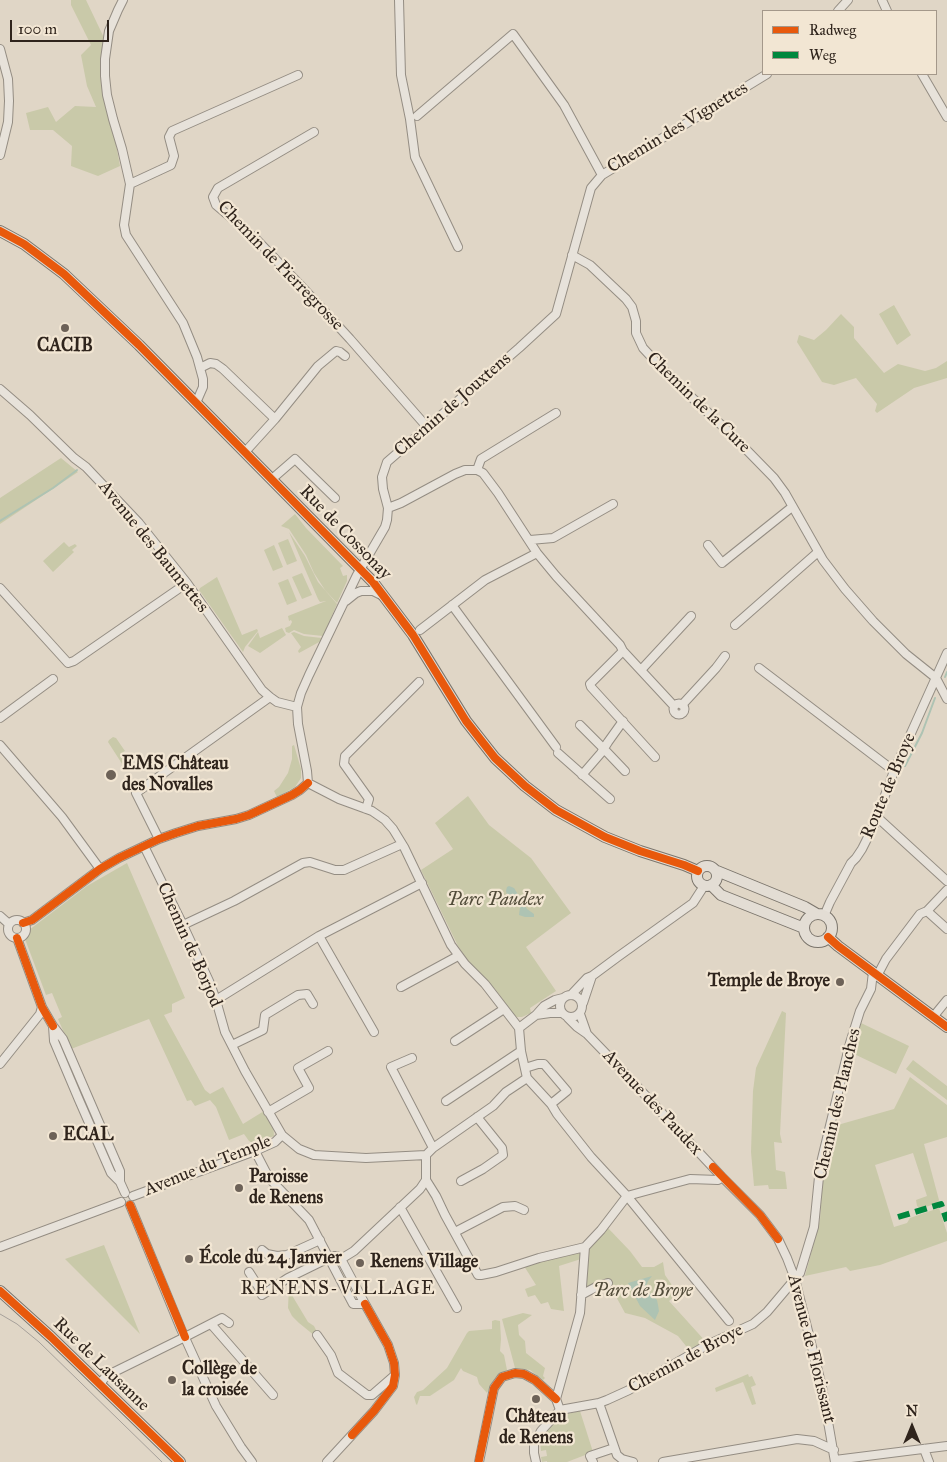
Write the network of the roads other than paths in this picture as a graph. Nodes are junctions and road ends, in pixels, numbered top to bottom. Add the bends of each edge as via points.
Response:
1 (124, 0) edge
2 (399, 0) edge
3 (848, 0) edge
4 (839, 10) edge
5 (0, 49) edge
6 (765, 75) edge
7 (923, 75) edge
8 (298, 76) dead end
9 (417, 116) dead end
10 (947, 117) edge
11 (314, 132) dead end
12 (0, 155) edge
13 (602, 175) junction
14 (130, 184) junction
15 (0, 231) edge
16 (458, 247) dead end
17 (572, 256) junction
18 (521, 346) joint
19 (345, 356) dead end
20 (200, 368) junction
21 (0, 389) edge
22 (196, 403) junction
23 (556, 412) dead end
24 (275, 419) junction
25 (426, 427) junction
26 (245, 452) junction
27 (477, 470) junction
28 (272, 479) junction
29 (335, 498) dead end
30 (613, 504) dead end
31 (792, 507) junction
32 (388, 508) junction
33 (530, 540) junction
34 (708, 545) dead end
35 (818, 552) junction
36 (537, 553) junction
37 (360, 569) junction
38 (187, 583) junction
39 (0, 588) edge
40 (383, 596) junction
41 (344, 602) junction
42 (452, 606) junction
43 (691, 616) dead end
44 (735, 625) dead end
45 (420, 630) dead end
46 (623, 651) junction
47 (947, 653) edge
48 (725, 656) dead end
49 (759, 668) dead end
50 (642, 670) junction
51 (936, 678) junction
52 (53, 679) dead end
53 (419, 682) dead end
54 (270, 697) junction
55 (947, 700) edge
56 (298, 707) junction
57 (0, 718) edge
58 (623, 721) junction
59 (580, 725) dead end
60 (0, 745) edge
61 (604, 748) junction
62 (655, 757) dead end
63 (894, 771) junction
64 (625, 772) dead end
65 (582, 775) junction
66 (308, 783) junction
67 (610, 799) dead end
68 (366, 809) junction
69 (877, 817) junction
70 (159, 838) junction
71 (402, 844) junction
72 (144, 846) junction
73 (100, 869) junction
74 (698, 871) junction
75 (717, 871) junction
76 (947, 881) edge
77 (422, 883) junction
78 (707, 886) junction
79 (947, 890) edge
80 (927, 911) junction
81 (821, 915) junction
82 (0, 916) edge
83 (24, 923) junction
84 (9, 924) junction
85 (183, 925) junction
86 (804, 928) junction
87 (947, 929) edge
88 (319, 936) junction
89 (828, 937) junction
90 (17, 938) junction
91 (458, 956) junction
92 (592, 976) junction
93 (878, 976) junction
94 (401, 987) dead end
95 (871, 989) junction
96 (567, 996) junction
97 (216, 1000) junction
98 (947, 1000) edge
99 (583, 1003) junction
100 (313, 1004) dead end
101 (42, 1008) junction
102 (504, 1009) junction
103 (580, 1014) junction
104 (536, 1015) junction
105 (565, 1015) junction
106 (933, 1016) junction
107 (53, 1026) junction
108 (947, 1027) edge
109 (519, 1028) junction
110 (374, 1032) dead end
111 (587, 1034) junction
112 (455, 1041) dead end
113 (232, 1045) junction
114 (328, 1051) dead end
115 (521, 1051) junction
116 (69, 1053) junction
117 (61, 1056) junction
118 (412, 1058) dead end
119 (0, 1064) edge
120 (525, 1068) junction
121 (527, 1078) junction
122 (87, 1096) junction
123 (79, 1100) junction
124 (446, 1101) dead end
125 (550, 1104) junction
126 (268, 1112) junction
127 (477, 1118) junction
128 (282, 1135) junction
129 (434, 1148) junction
130 (255, 1151) junction
131 (426, 1155) junction
132 (722, 1177) junction
133 (426, 1180) junction
134 (461, 1181) dead end
135 (120, 1182) junction
136 (420, 1189) junction
137 (125, 1193) junction
138 (133, 1196) junction
139 (436, 1196) junction
140 (627, 1196) junction
141 (121, 1202) junction
142 (130, 1205) junction
143 (400, 1207) junction
144 (524, 1210) dead end
145 (455, 1232) junction
146 (778, 1239) joint
147 (320, 1240) junction
148 (0, 1247) edge
149 (585, 1247) junction
150 (262, 1250) dead end
151 (329, 1258) junction
152 (342, 1259) junction
153 (249, 1272) dead end
154 (795, 1279) junction
155 (608, 1283) dead end
156 (0, 1291) edge
157 (581, 1295) junction
158 (365, 1304) junction
159 (457, 1308) dead end
160 (729, 1321) dead end
161 (229, 1323) dead end
162 (211, 1324) junction
163 (317, 1335) dead end
164 (185, 1338) junction
165 (395, 1375) junction
166 (100, 1384) junction
167 (273, 1395) dead end
168 (556, 1399) junction
169 (599, 1403) junction
170 (560, 1410) junction
171 (947, 1446) edge
172 (614, 1448) junction
173 (834, 1450) junction
174 (926, 1457) edge
175 (858, 1460) edge
176 (477, 1461) edge
177 (835, 1461) edge
178 (180, 1462) edge
179 (252, 1462) edge
180 (327, 1462) edge
181 (536, 1462) edge
182 (593, 1462) edge
183 (633, 1462) edge
184 (664, 1462) edge

1 - 14 street via 109,31 105,76
2 - 16 street via 401,75 415,156
3 - 4 street
5 - 12 street via 10,101
6 - 13 street, Chemin des Vignettes
7 - 10 street
8 - 14 street via 172,131 169,137 174,156 171,165
9 - 13 street via 513,34 564,105
11 - 25 street, Chemin de Pierregrosse via 218,188 213,197 216,205 256,239 304,289
13 - 17 street, Chemin des Vignettes via 590,188
14 - 20 street via 124,225 126,235 183,323
15 - 22 main road, Rue de Cossonay via 18,240 64,274
17 - 18 street, Chemin des Vignettes via 556,314
17 - 31 street, Chemin de la Cure via 590,265 626,299 632,307 636,333 643,348 768,472
18 - 25 street, Chemin de Jouxtens
19 - 24 street via 336,351 328,358 302,384
20 - 22 street via 203,387
20 - 24 street via 216,364
21 - 38 street, Avenue des Baumettes via 103,484
22 - 26 main road, Rue de Cossonay
23 - 27 street via 481,459
24 - 26 street
25 - 32 street, Chemin de Jouxtens via 387,462 382,477
26 - 28 main road, Rue de Cossonay
27 - 32 street via 455,474
27 - 33 street via 488,477
28 - 29 street, Rue de Cossonay via 295,458
28 - 37 main road, Rue de Cossonay
30 - 33 street via 553,538
31 - 34 street via 722,563
31 - 35 street, Chemin de la Cure
32 - 37 street, Chemin de Jouxtens via 385,527
33 - 36 street
35 - 44 street
35 - 51 street, Chemin de la Cure via 873,621
36 - 42 street via 485,580
36 - 46 street
37 - 40 main road, Rue de Cossonay
37 - 41 street, Chemin de Jouxtens
38 - 39 street via 68,663
38 - 54 street, Avenue des Baumettes
40 - 41 street via 373,591 362,591
40 - 74 main road, Rue de Cossonay via 413,635 462,716 495,758 525,786 556,810 605,837
41 - 56 street, Chemin de Jouxtens via 301,693
42 - 45 street
42 - 65 street via 557,750
43 - 50 street
46 - 50 street
46 - 58 street via 590,684
47 - 51 street, Route de Broye
48 - 50 street via 678,705
49 - 63 street
51 - 55 street
51 - 63 street, Route de Broye
52 - 57 street
53 - 68 street via 345,756 344,764 369,799
54 - 56 street, Avenue des Baumettes
54 - 70 street via 136,792
56 - 66 street, Chemin de Jouxtens
58 - 61 street
58 - 62 street
59 - 61 street
60 - 73 street via 62,817
61 - 64 street
61 - 65 street
63 - 69 street, Route de Broye
65 - 67 street
66 - 68 street
66 - 70 street via 292,795 249,815
68 - 71 street via 385,820
69 - 76 street
69 - 81 street, Route de Broye via 862,849
70 - 72 street
71 - 77 street
71 - 85 street via 344,870 303,863
72 - 73 street
72 - 85 street, Chemin de Borjod
73 - 83 street
74 - 75 main road, Rue de Cossonay via 707,865
74 - 78 main road via 699,882
75 - 78 main road via 717,880
75 - 81 main road, Rue de Cossonay
77 - 88 street
77 - 91 street
78 - 86 main road via 721,895
78 - 92 street via 693,903
79 - 80 street
80 - 87 street
80 - 93 street via 920,914 902,936
81 - 86 main road via 811,916
81 - 89 main road via 830,922 832,930
82 - 84 street
83 - 84 street via 16,920
83 - 90 street via 25,931
84 - 90 street via 8,932
85 - 97 street, Chemin de Borjod
86 - 89 main road via 807,938 814,942 822,942
88 - 97 street
88 - 110 street
89 - 93 main road
90 - 101 street
91 - 94 street
91 - 102 street
92 - 96 street
92 - 99 street
93 - 95 street, Chemin des Planches
93 - 95 street
93 - 106 main road
95 - 154 street, Chemin des Planches via 850,1043 820,1167 814,1227 800,1273
96 - 99 street via 576,996
96 - 104 street via 544,1006
96 - 105 street via 560,1003
97 - 113 street, Chemin de Borjod
98 - 106 street
99 - 103 street
100 - 113 street via 307,994 298,995 265,1015 263,1030
101 - 107 street
101 - 119 street
102 - 109 street
102 - 112 street
103 - 105 street via 575,1018
103 - 111 street, Avenue des Paudex
104 - 105 street via 550,1012
104 - 109 street
105 - 111 street, Avenue des Paudex
106 - 108 main road
107 - 116 street
107 - 117 street via 54,1041
109 - 115 street
111 - 132 street, Avenue des Paudex
113 - 126 street, Chemin de Borjod
114 - 126 street via 298,1068 309,1088
115 - 120 street
115 - 124 street
116 - 117 street
116 - 122 street
117 - 123 street
118 - 129 street via 391,1067
120 - 121 street
120 - 125 street via 544,1064 567,1091
121 - 125 street
121 - 127 street
122 - 123 street
122 - 135 street via 120,1171
123 - 135 street via 111,1173
125 - 140 street via 591,1157
126 - 128 street, Chemin de Borjod
127 - 129 street
127 - 134 street via 504,1153
128 - 130 street, Avenue du Temple
128 - 131 street via 299,1149 314,1155 366,1158
129 - 131 street
130 - 138 street, Avenue du Temple
130 - 147 street via 269,1178 309,1220
131 - 133 street
132 - 140 street via 718,1180 690,1179
132 - 146 street, Avenue des Paudex
133 - 136 street
133 - 139 street
135 - 137 street
136 - 139 street
136 - 143 street
137 - 138 street
137 - 141 street
138 - 142 street
139 - 145 street
140 - 149 street
140 - 160 street
141 - 142 street
141 - 148 street, Avenue du Temple
142 - 164 street
143 - 152 street
143 - 159 street
144 - 145 street via 515,1206 503,1207
145 - 149 street via 481,1275
146 - 154 street, Avenue de Florissant
147 - 150 street via 287,1255 267,1254
147 - 151 street
149 - 157 street
151 - 152 street via 337,1256
151 - 153 street via 288,1278 263,1295
151 - 158 street via 353,1304
152 - 158 street
154 - 169 street, Chemin de Broye via 753,1324
154 - 173 street, Avenue de Florissant
155 - 157 street
156 - 166 main road, Rue de Lausanne
157 - 168 street via 580,1313
158 - 165 street via 388,1345
161 - 162 street via 222,1318
162 - 164 street
162 - 167 street
163 - 165 street via 331,1355 338,1373 367,1395 372,1395
164 - 166 street via 106,1376
164 - 179 street via 216,1406
165 - 180 street via 393,1386 374,1411
166 - 178 main road, Rue de Lausanne
168 - 170 street
168 - 176 street via 536,1380 524,1374 502,1377 494,1388
169 - 170 street, Chemin de Broye
169 - 172 street
170 - 181 street via 534,1444
171 - 174 street
172 - 182 street via 590,1456
172 - 183 street via 618,1457
173 - 177 street, Avenue de Florissant
173 - 184 street via 797,1439
174 - 175 street
175 - 177 street

